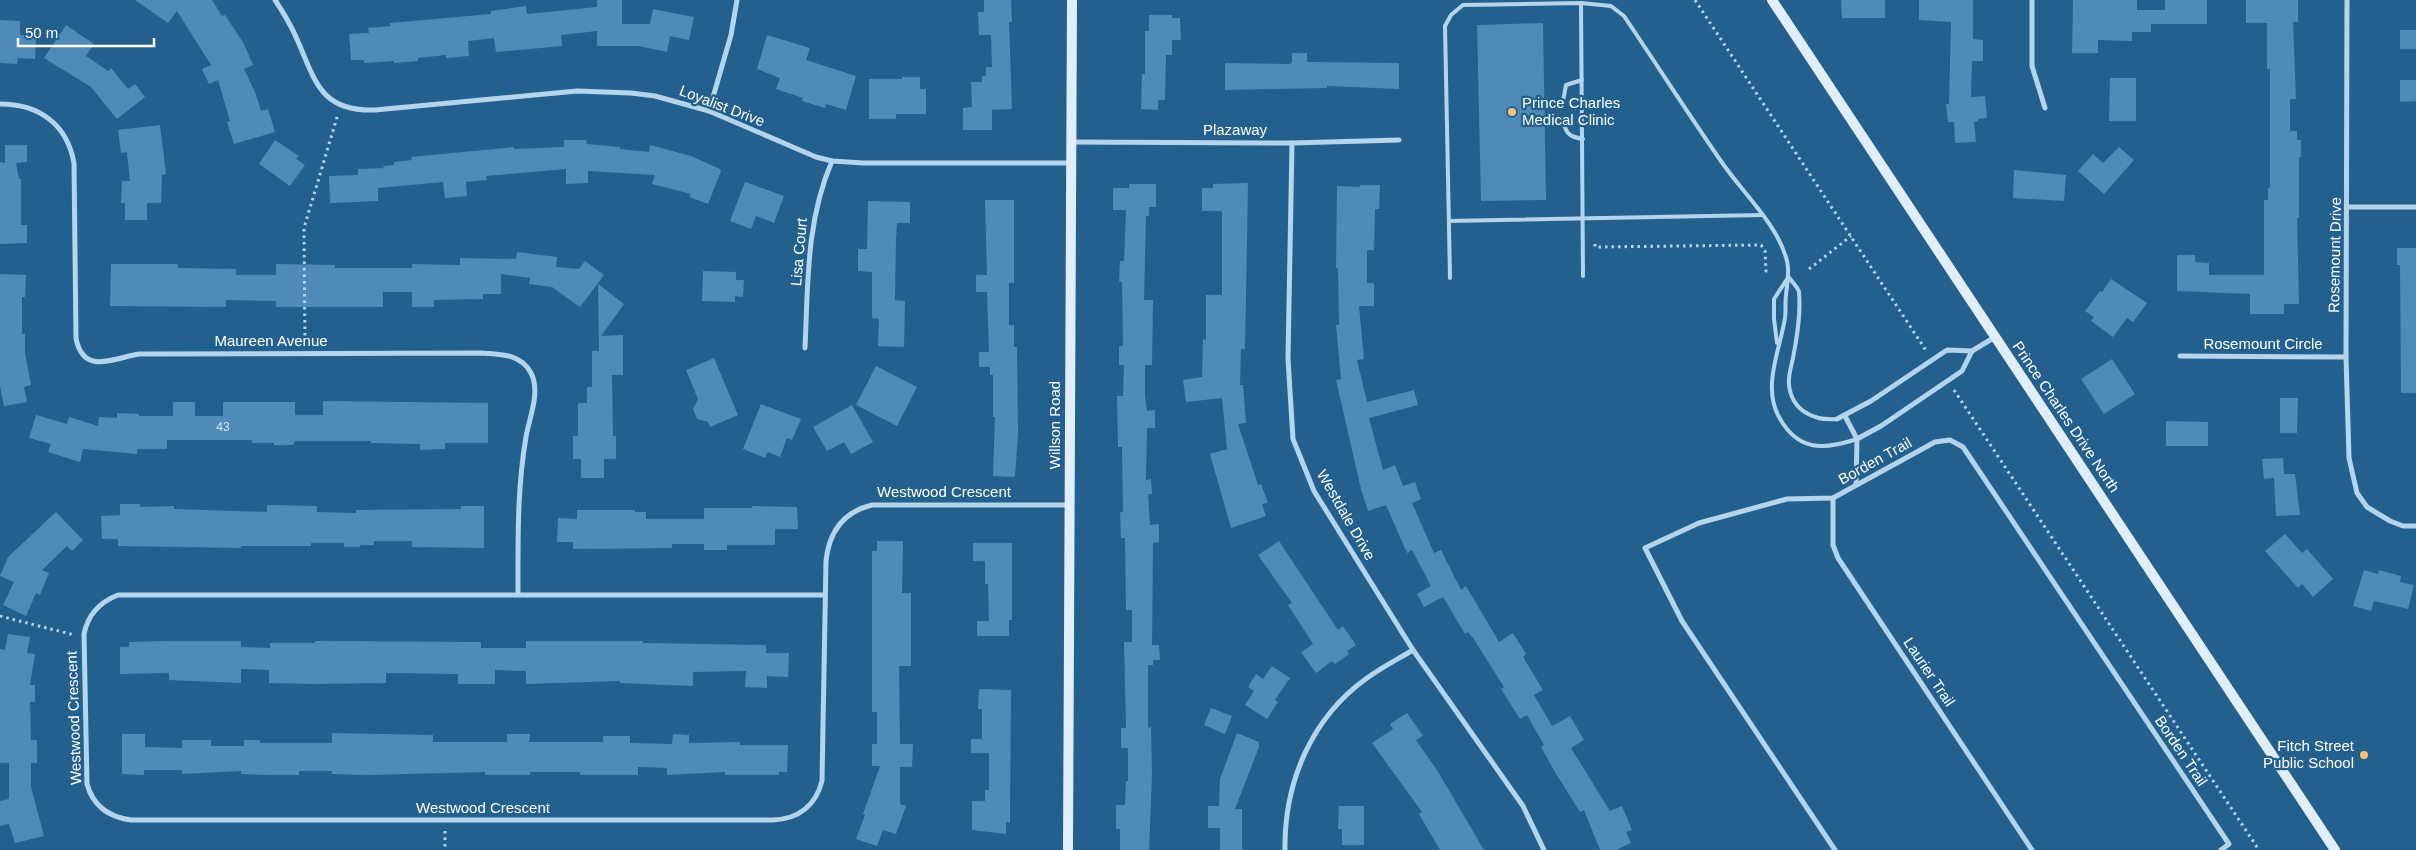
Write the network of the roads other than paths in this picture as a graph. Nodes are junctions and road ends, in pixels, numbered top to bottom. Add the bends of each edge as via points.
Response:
1 (275, 0) edge
2 (737, 0) edge
3 (1072, 0) edge
4 (1772, 0) edge
5 (2032, 0) edge
6 (2347, 0) edge
7 (1581, 3) junction
8 (1582, 80) junction
9 (1563, 101) dead end
10 (0, 104) edge
11 (2045, 108) dead end
12 (709, 111) junction
13 (1563, 121) dead end
14 (1583, 139) junction
15 (1399, 140) dead end
16 (1071, 142) junction
17 (1292, 143) junction
18 (832, 161) junction
19 (1070, 162) junction
20 (2348, 207) junction
21 (2416, 207) edge
22 (1762, 215) junction
23 (1584, 218) junction
24 (1449, 221) junction
25 (1583, 276) dead end
26 (1788, 276) junction
27 (1450, 278) dead end
28 (1995, 337) junction
29 (1778, 345) junction
30 (805, 348) dead end
31 (1972, 351) junction
32 (2180, 356) dead end
33 (2346, 357) junction
34 (1845, 416) junction
35 (1837, 419) joint
36 (1857, 439) junction
37 (1856, 485) junction
38 (1833, 498) junction
39 (1070, 505) junction
40 (2416, 526) edge
41 (518, 594) junction
42 (824, 595) junction
43 (1413, 650) junction
44 (1068, 850) edge
45 (1286, 850) edge
46 (1544, 850) edge
47 (1835, 850) edge
48 (2032, 850) edge
49 (2221, 850) edge
50 (2335, 850) edge

1 - 12 street, Loyalist Drive via 288,20 316,85 340,106 375,110 604,91 655,96
2 - 12 street via 729,42
3 - 16 main road, Willson Road
4 - 28 main road, Prince Charles Drive North
5 - 11 street via 2032,66
6 - 20 street, Rosemount Drive
7 - 8 lane
7 - 22 lane via 1611,6 1624,16 1722,162
7 - 24 lane via 1463,5 1448,20 1445,26
8 - 9 lane via 1566,85
8 - 14 lane
10 - 41 street, Maureen Avenue via 29,107 48,117 63,133 72,152 76,338 86,357 103,363 138,354 501,354 518,359 527,367 535,390 519,493
12 - 18 street, Loyalist Drive via 802,152
13 - 14 lane via 1571,137
14 - 23 lane
15 - 17 street, Plazaway
16 - 17 street, Plazaway
16 - 19 main road, Willson Road
17 - 43 street, Westdale Drive via 1288,359 1293,439 1314,491
18 - 19 street, Loyalist Drive
18 - 30 street, Lisa Court via 821,187 810,238
19 - 39 main road, Willson Road
20 - 21 street
20 - 33 street, Rosemount Drive
22 - 23 lane
22 - 26 lane via 1782,245 1788,262
23 - 24 lane
23 - 25 lane
24 - 27 lane
26 - 29 lane via 1785,316
26 - 29 lane via 1774,299
26 - 35 lane via 1799,291 1798,326 1789,378 1792,396 1803,412 1810,416
28 - 31 street
28 - 50 main road, Prince Charles Drive North
29 - 36 lane via 1772,395 1786,427 1800,441 1814,446
31 - 34 street via 1947,350
31 - 36 street via 1964,370
32 - 33 street, Rosemount Circle
33 - 40 street, Rosemount Drive via 2349,458 2357,493 2367,507 2390,521
34 - 35 street
34 - 36 street
36 - 37 street
37 - 38 street, Borden Trail
37 - 49 street, Borden Trail via 1935,442 1950,440 1963,447 2229,844
38 - 47 street, Borden Trail via 1787,499 1699,523 1645,548 1682,621
38 - 48 street, Laurier Trail via 1833,545 1838,558
39 - 42 street, Westwood Crescent via 881,504 864,507 841,521 831,536
39 - 44 main road, Willson Road
41 - 42 street, Westwood Crescent
41 - 42 street, Westwood Crescent via 126,594 111,598 98,606 89,619 84,638 87,784 92,798 109,814 131,820 773,820 796,816 813,802 822,781
43 - 45 street via 1353,688 1330,712 1316,733 1292,786 1286,818
43 - 46 street, Westdale Drive via 1523,806

